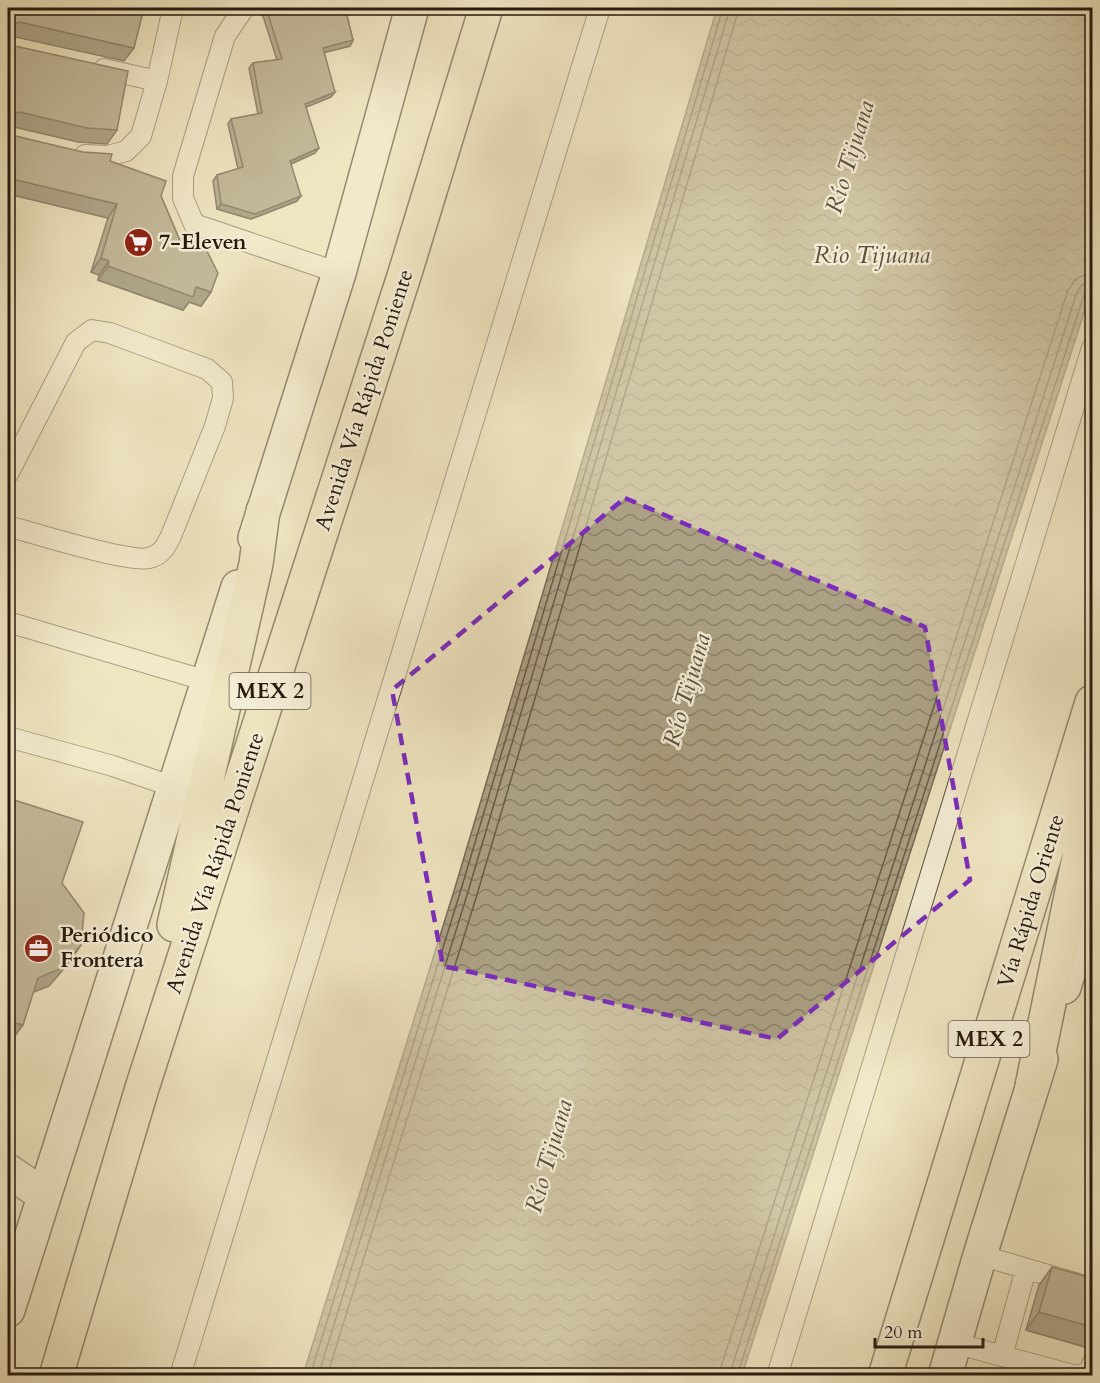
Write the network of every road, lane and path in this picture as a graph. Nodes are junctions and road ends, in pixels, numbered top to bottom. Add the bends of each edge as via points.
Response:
1 (173, 8) edge
2 (244, 8) edge
3 (412, 8) edge
4 (486, 8) edge
5 (600, 8) edge
6 (88, 66) edge
7 (157, 81) junction
8 (64, 152) edge
9 (339, 273) junction
10 (1092, 348) edge
11 (8, 474) edge
12 (263, 511) junction
13 (8, 526) edge
14 (8, 622) edge
15 (207, 681) junction
16 (1092, 702) edge
17 (8, 737) edge
18 (174, 787) junction
19 (1092, 794) edge
20 (1092, 898) edge
21 (1032, 1086) junction
22 (142, 1088) junction
23 (8, 1171) edge
24 (44, 1195) junction
25 (103, 1221) junction
26 (980, 1255) junction
27 (1026, 1269) junction
28 (1092, 1288) edge
29 (8, 1310) edge
30 (954, 1343) junction
31 (1002, 1356) junction
32 (1092, 1364) edge
33 (35, 1376) edge
34 (56, 1376) edge
35 (180, 1376) edge
36 (777, 1376) edge
37 (885, 1376) edge
38 (945, 1376) edge

1 - 7 lane
2 - 9 lane via 225,36 183,176 183,198 194,224
3 - 9 main road
4 - 22 highway, Avenida Vía Rápida Poniente / MEX 2
5 - 35 lane
6 - 7 lane
7 - 8 lane via 141,136 126,151 108,156
9 - 12 main road
10 - 36 lane
11 - 13 lane via 76,342 92,330 207,369 222,382 223,398 215,426 162,551 148,558 126,556
12 - 15 main road
12 - 22 highway via 256,564 154,1012
14 - 15 lane
15 - 18 main road
16 - 37 highway, Vía Rápida Oriente / MEX 2
17 - 18 lane
18 - 24 main road
19 - 21 highway
20 - 21 main road
21 - 26 main road
22 - 25 highway, Avenida Vía Rápida Poniente / MEX 2
23 - 24 main road
24 - 29 main road
25 - 33 highway via 73,1273
25 - 34 highway, Avenida Vía Rápida Poniente / MEX 2
26 - 27 lane
26 - 30 main road
27 - 28 lane
27 - 31 lane
30 - 31 lane
30 - 38 main road
31 - 32 lane via 1073,1375 1083,1375

